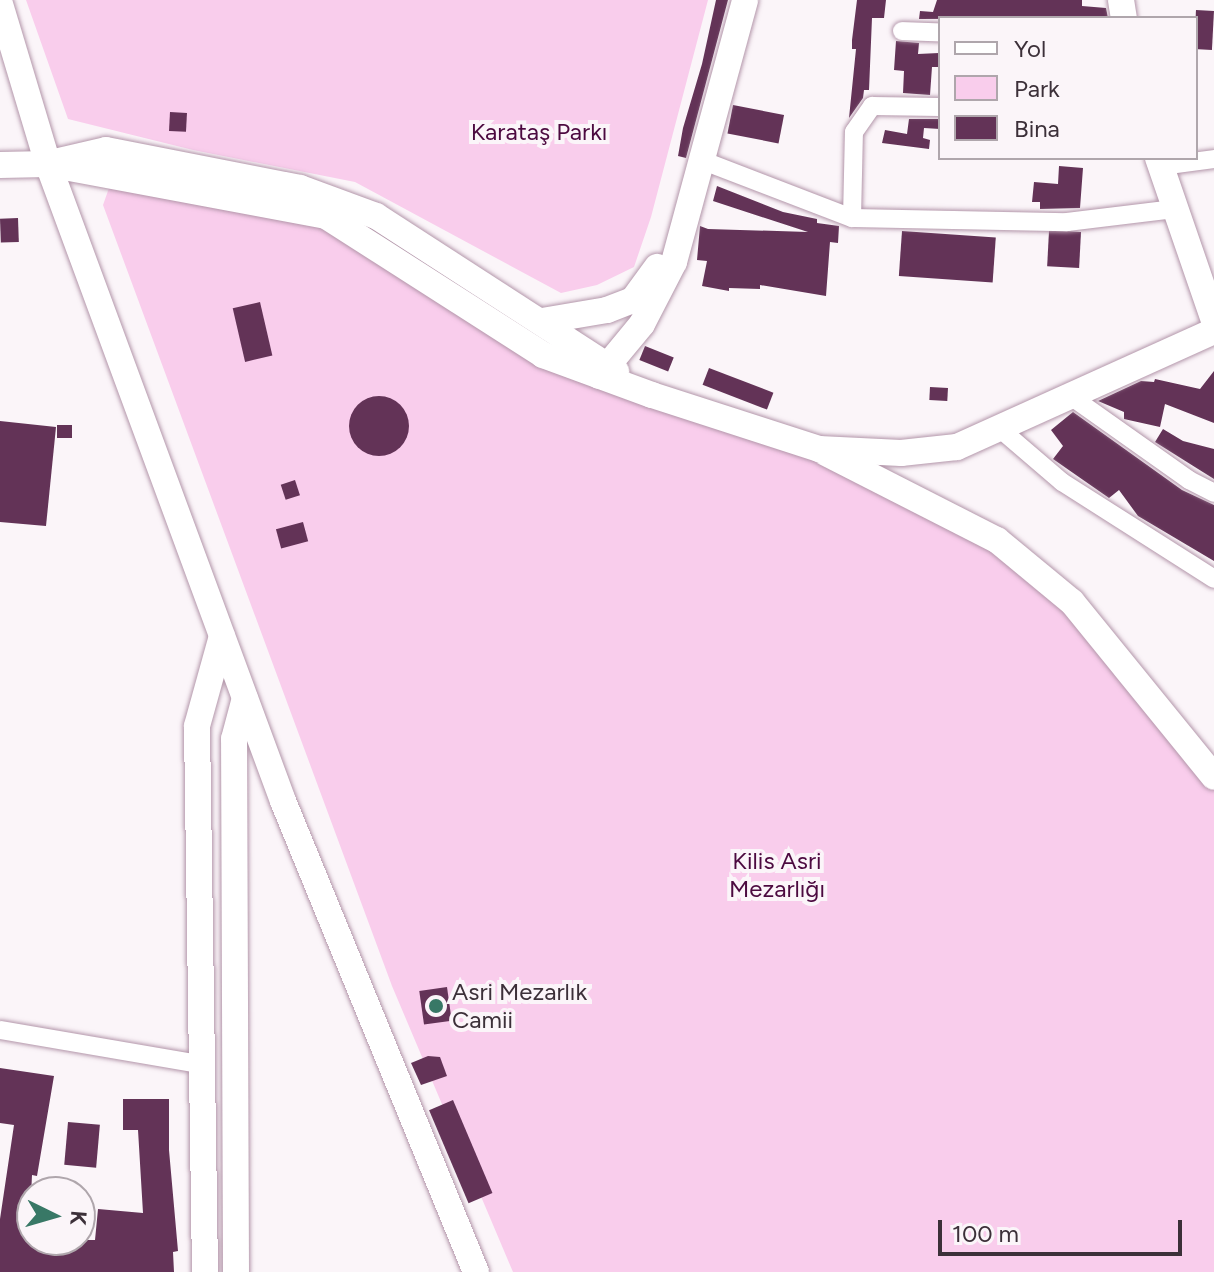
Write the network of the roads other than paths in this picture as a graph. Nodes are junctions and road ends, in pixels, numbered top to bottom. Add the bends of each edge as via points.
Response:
1 (745, 0) edge
2 (0, 4) edge
3 (902, 31) dead end
4 (938, 32) edge
5 (938, 107) edge
6 (701, 160) junction
7 (1196, 160) edge
8 (1159, 162) edge
9 (48, 164) junction
10 (0, 165) edge
11 (1174, 209) junction
12 (852, 218) junction
13 (542, 321) junction
14 (1214, 321) edge
15 (1214, 331) edge
16 (603, 370) junction
17 (1069, 395) junction
18 (999, 428) junction
19 (819, 449) junction
20 (1214, 493) edge
21 (1214, 579) edge
22 (222, 636) junction
23 (245, 698) junction
24 (1214, 777) edge
25 (0, 1030) edge
26 (204, 1065) junction
27 (205, 1272) edge
28 (236, 1272) edge
29 (476, 1272) edge

1 - 6 street
2 - 9 street
3 - 4 street
5 - 12 street via 872,106 854,132
6 - 12 street
6 - 13 street via 658,266 633,300
6 - 16 street via 674,262 642,324
7 - 8 street
8 - 11 street
9 - 10 street
9 - 13 street via 106,150 300,188 376,216
9 - 16 street via 326,216 543,355
9 - 22 street
11 - 12 street via 1067,222
11 - 14 street
13 - 16 street
15 - 17 street
16 - 19 street via 652,395
17 - 18 street
17 - 20 street
18 - 19 street via 957,447 901,453
18 - 21 street via 1062,482
19 - 24 street via 997,540 1072,602
22 - 23 street
22 - 26 street via 197,726
23 - 28 street via 234,739
23 - 29 street
25 - 26 street
26 - 27 street

